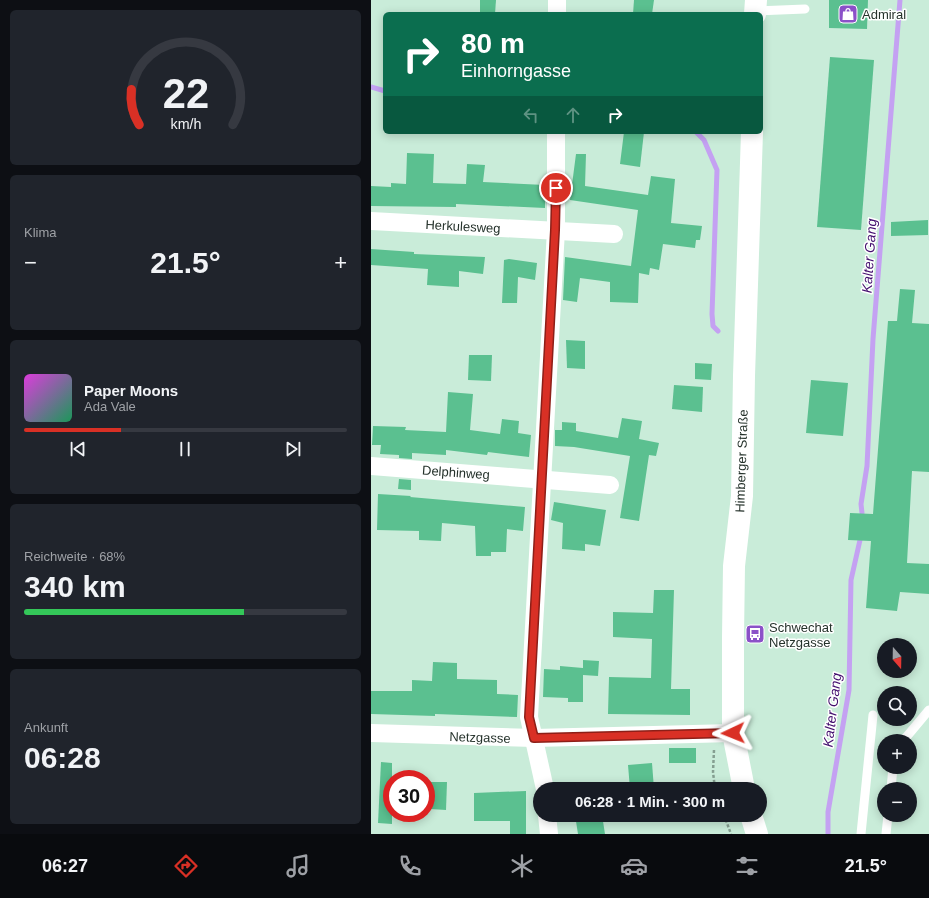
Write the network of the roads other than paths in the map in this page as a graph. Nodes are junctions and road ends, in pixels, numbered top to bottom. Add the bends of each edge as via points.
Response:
1 (557, 0) edge
2 (756, 8) edge
3 (805, 9) dead end
4 (557, 12) edge
5 (556, 134) edge
6 (752, 134) edge
7 (371, 221) edge
8 (555, 230) junction
9 (614, 234) dead end
10 (371, 466) edge
11 (542, 478) junction
12 (610, 485) dead end
13 (929, 710) edge
14 (873, 715) dead end
15 (371, 733) edge
16 (733, 733) junction
17 (909, 734) edge
18 (534, 738) junction
19 (543, 782) edge
20 (743, 782) edge
21 (548, 822) edge
22 (753, 822) edge
23 (887, 822) edge
24 (549, 834) edge
25 (757, 834) edge
26 (861, 834) edge
27 (886, 834) edge

1 - 4 street
2 - 3 lane
5 - 8 street
6 - 16 main road, Himberger Straße via 743,376 742,496 734,566
7 - 8 street, Herkulesweg
8 - 9 street, Herkulesweg
8 - 11 street
10 - 11 street, Delphinweg
11 - 12 street, Delphinweg
11 - 18 street via 529,717
13 - 17 lane
14 - 26 lane
15 - 18 street, Netzgasse
16 - 18 street, Netzgasse
16 - 20 main road, Himberger Straße
18 - 19 street
21 - 24 street
22 - 25 main road
23 - 27 lane

